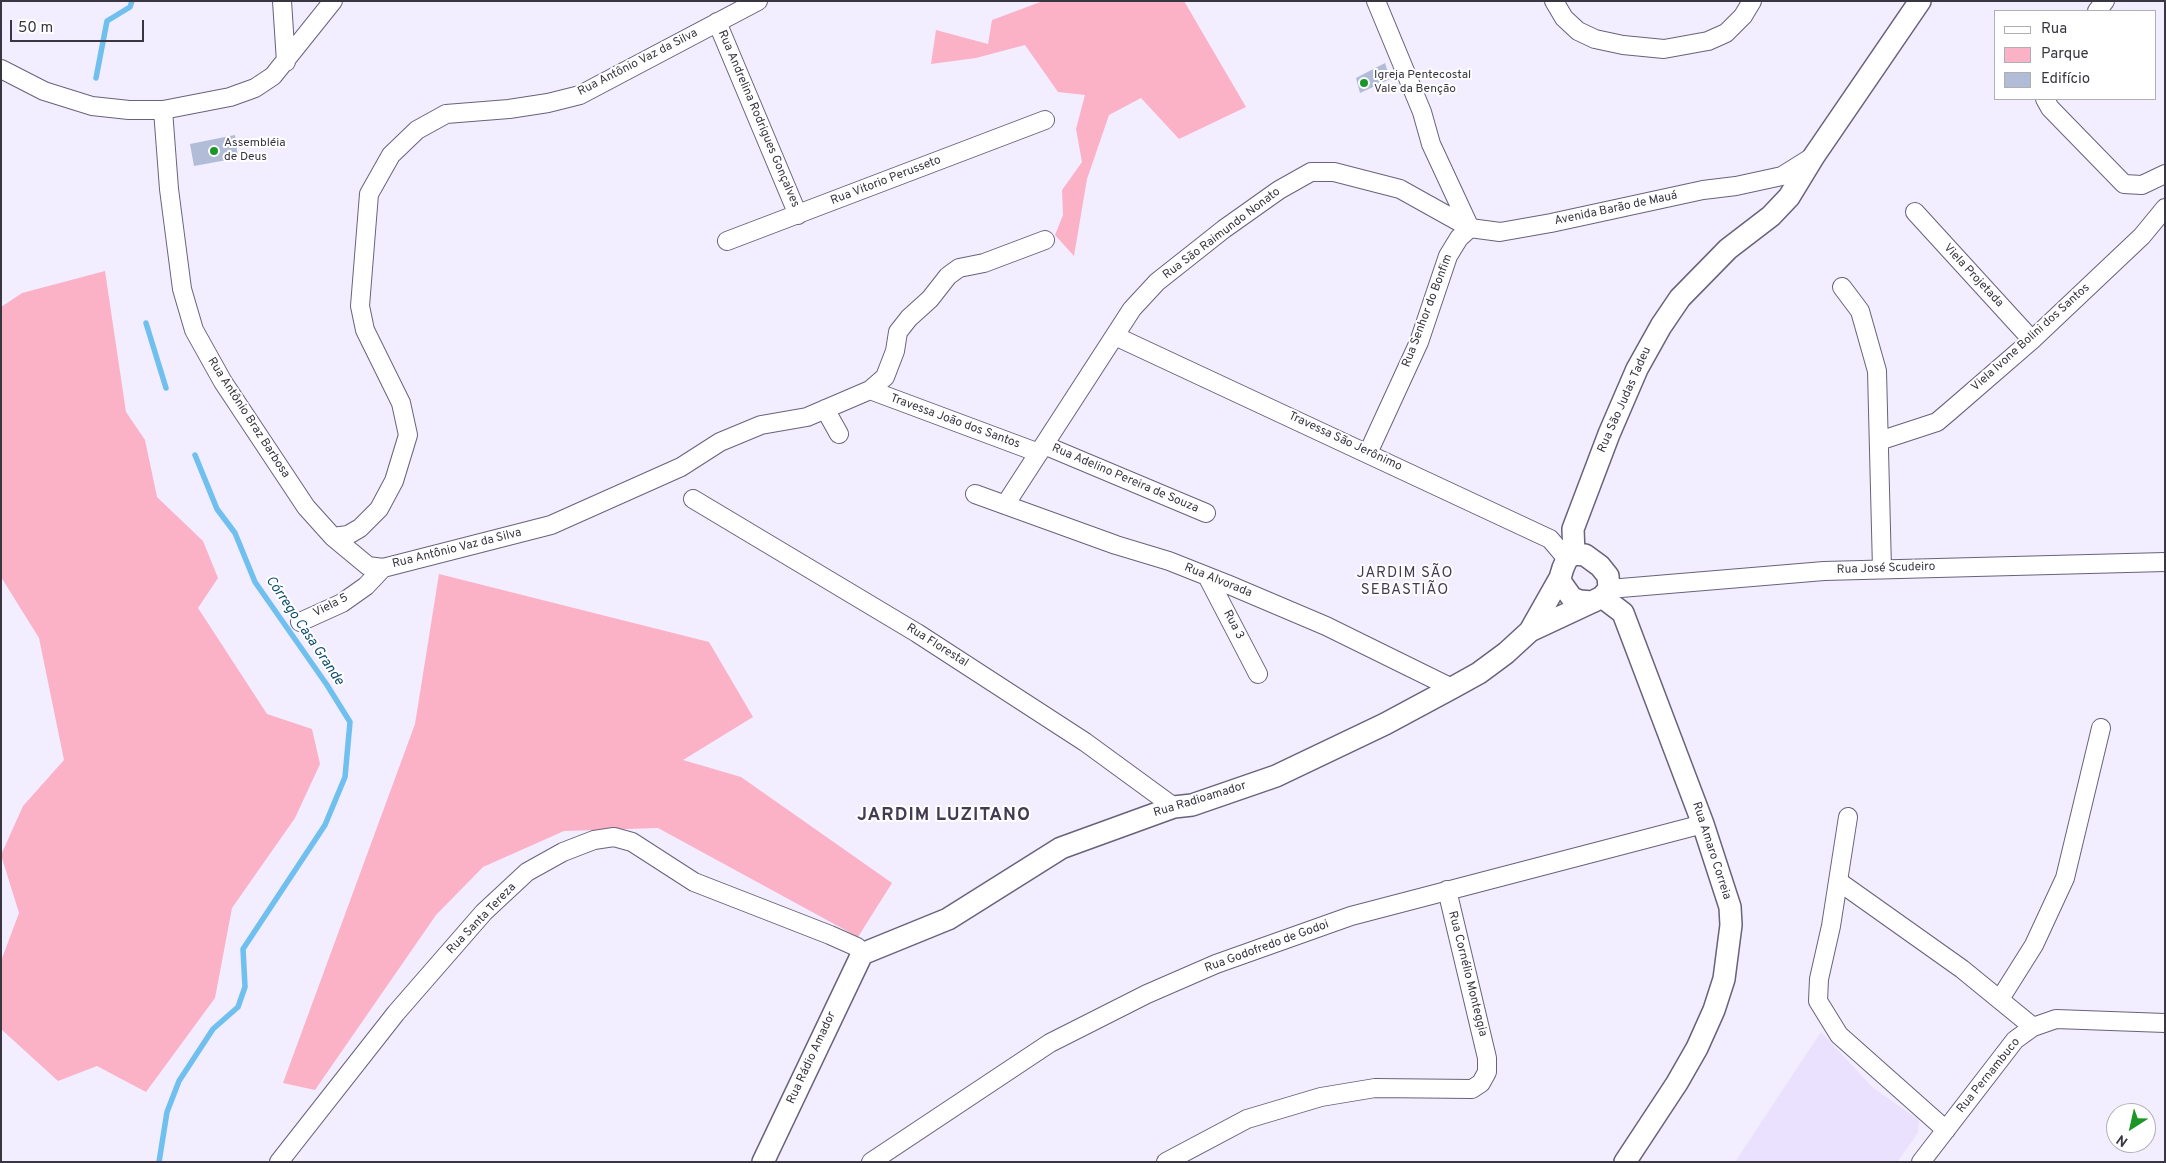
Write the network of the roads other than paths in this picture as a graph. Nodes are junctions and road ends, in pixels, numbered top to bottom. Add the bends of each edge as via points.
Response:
1 (282, 1) edge
2 (333, 1) edge
3 (758, 1) edge
4 (1376, 1) edge
5 (1554, 1) edge
6 (1752, 1) edge
7 (1920, 1) edge
8 (717, 22) junction
9 (286, 62) junction
10 (1, 69) edge
11 (2046, 100) edge
12 (163, 110) junction
13 (1045, 120) dead end
14 (1814, 156) junction
15 (2165, 174) edge
16 (2165, 208) edge
17 (1915, 212) dead end
18 (798, 215) junction
19 (1470, 228) junction
20 (1045, 240) dead end
21 (727, 241) dead end
22 (1842, 287) dead end
23 (1115, 336) junction
24 (2032, 340) junction
25 (870, 390) junction
26 (825, 409) junction
27 (840, 434) dead end
28 (1878, 441) junction
29 (1042, 449) junction
30 (1368, 453) junction
31 (975, 494) dead end
32 (693, 499) dead end
33 (1005, 504) junction
34 (1206, 513) dead end
35 (333, 537) junction
36 (2165, 562) edge
37 (1567, 564) junction
38 (383, 568) junction
39 (1882, 569) junction
40 (1207, 576) junction
41 (1601, 596) junction
42 (300, 622) dead end
43 (1530, 631) junction
44 (1258, 674) dead end
45 (1452, 688) junction
46 (2101, 728) dead end
47 (1174, 807) junction
48 (1848, 817) dead end
49 (1703, 824) junction
50 (1838, 881) junction
51 (1447, 890) junction
52 (862, 954) junction
53 (2000, 999) junction
54 (2165, 1023) edge
55 (2033, 1026) junction
56 (1946, 1130) junction
57 (280, 1162) edge
58 (763, 1162) edge
59 (870, 1162) edge
60 (1166, 1162) edge
61 (1626, 1162) edge
62 (1922, 1162) edge

1 - 9 street
2 - 9 street
3 - 8 street, Rua Antônio Vaz da Silva
4 - 19 street via 1422,112 1431,144
5 - 6 street via 1564,18 1578,31 1595,39 1664,50 1708,41 1726,33
7 - 14 street, Avenida Barão de Mauá
8 - 18 street, Rua Andrelina Rodrigues Gonçalves
8 - 35 street, Rua Antônio Vaz da Silva via 580,95 509,109 446,114 417,130 391,155 370,194 360,306 365,330 401,403 408,435 394,481 379,509 360,528 348,535
9 - 12 street via 255,88 230,97
10 - 12 street via 44,91 92,106
11 - 15 street via 2124,184 2142,185
12 - 35 street, Rua Antônio Braz Barbosa via 182,289 194,330 223,382 306,507
13 - 18 street, Rua Vitorio Perusseto
14 - 19 street, Avenida Barão de Mauá via 1782,176 1736,186 1703,190 1551,224 1500,232
14 - 37 street, Rua São Judas Tadeu via 1789,197 1771,216 1728,249 1680,298 1661,326 1637,369 1608,434 1573,529
16 - 24 street, Viela Ivone Bolini dos Santos via 2142,236
17 - 24 street, Viela Projetada
18 - 21 street, Rua Vitorio Perusseto
19 - 23 street, Rua São Raimundo Nonato via 1400,189 1334,172 1311,172 1280,190 1157,282 1132,309
19 - 30 street, Rua Senhor do Bonfim via 1448,256 1418,342
20 - 25 street, Rua Antônio Vaz da Silva via 984,263 959,268 948,276 898,332 885,378
22 - 28 street via 1860,311 1877,371
23 - 29 street, Rua São Raimundo Nonato
23 - 30 street, Travessa São Jerônimo
24 - 28 street, Viela Ivone Bolini dos Santos via 1936,422
25 - 26 street, Rua Antônio Vaz da Silva
25 - 29 street, Travessa João dos Santos
26 - 27 street
26 - 38 street, Rua Antônio Vaz da Silva via 807,417 761,425 720,442 681,467 550,526
28 - 39 street
29 - 33 street, Rua São Raimundo Nonato
29 - 34 street, Rua Adelino Pereira de Souza
30 - 37 street, Travessa São Jerônimo via 1550,539
31 - 33 street, Rua Alvorada
32 - 47 street, Rua Florestal via 925,638 1086,742
33 - 40 street, Rua Alvorada
35 - 38 street, Rua Antônio Vaz da Silva via 368,566
36 - 39 street, Rua José Scudeiro
37 - 41 street via 1566,592 1572,598 1580,602
37 - 41 street via 1585,555 1600,566 1608,576
37 - 43 street, Rua Radioamador
38 - 42 street, Viela 5 via 366,586 342,603
39 - 41 street, Rua José Scudeiro via 1824,571
40 - 44 street, Rua 3
40 - 45 street, Rua Alvorada via 1326,626
41 - 43 street, Rua Radioamador
41 - 49 street, Rua Amaro Correia via 1623,614
43 - 45 street, Rua Radioamador via 1506,653
45 - 47 street, Rua Radioamador via 1276,776 1192,805
46 - 53 street via 2065,878 2034,945
47 - 52 street, Rua Radioamador via 1061,848 948,919
48 - 50 street
49 - 51 street, Rua Godofredo de Godoi
49 - 61 street, Rua Amaro Correia via 1730,907 1730,942 1724,979 1697,1048
50 - 53 street
50 - 56 street via 1819,979 1818,1001 1839,1035
51 - 59 street, Rua Godofredo de Godoi via 1351,916 1216,964 1146,994 1050,1043
51 - 60 street, Rua Cornélio Monteggia via 1487,1058 1487,1072 1481,1083 1472,1089 1375,1088 1321,1097 1246,1119
52 - 57 street, Rua Santa Tereza via 857,947 839,939 694,882 632,842 614,836 594,840 563,852 527,872 484,912 396,1013
52 - 58 street, Rua Rádio Amador
53 - 55 street
54 - 55 street, Rua Pernambuco via 2056,1019
55 - 56 street, Rua Pernambuco via 2015,1040
56 - 62 street, Rua Pernambuco

